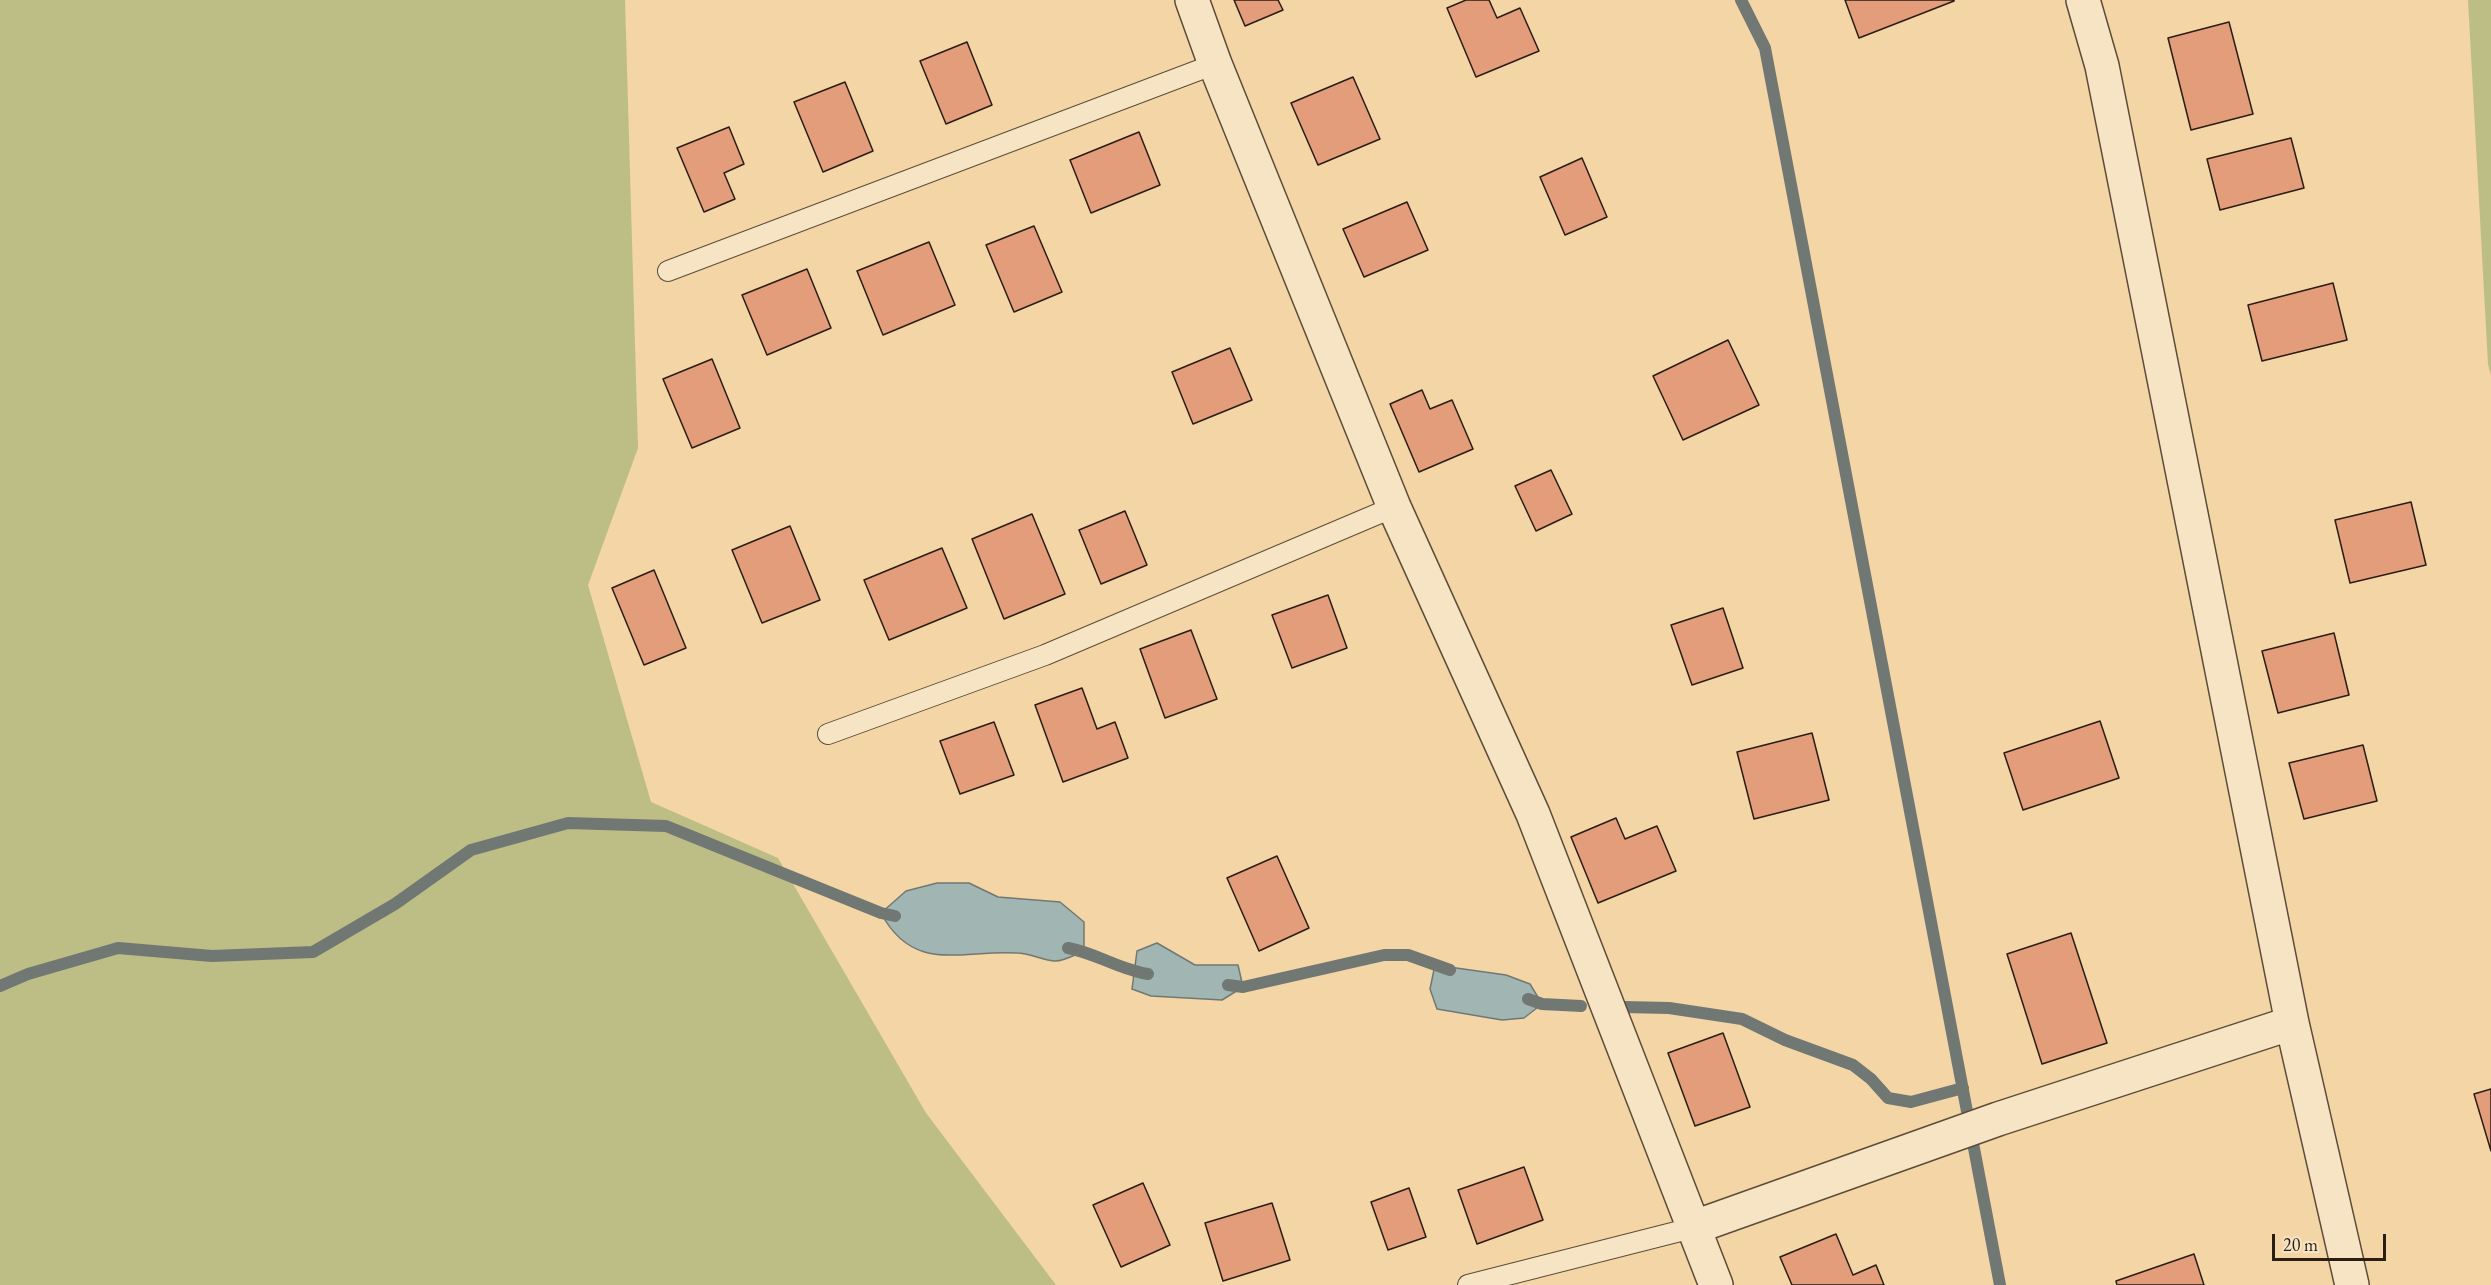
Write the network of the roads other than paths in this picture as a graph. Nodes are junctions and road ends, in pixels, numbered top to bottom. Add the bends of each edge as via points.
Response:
1 (1192, 0) edge
2 (2083, 0) edge
3 (1215, 64) junction
4 (668, 271) dead end
5 (1394, 507) junction
6 (828, 734) dead end
7 (2292, 1023) junction
8 (1692, 1228) junction
9 (1468, 1285) edge
10 (1716, 1285) edge
11 (2352, 1285) edge

1 - 3 street
2 - 7 street via 2102,66
3 - 4 lane
3 - 5 street
5 - 6 lane via 1046,655
5 - 8 street via 1533,814
7 - 8 street via 1998,1119
7 - 11 street
8 - 9 lane
8 - 10 street

